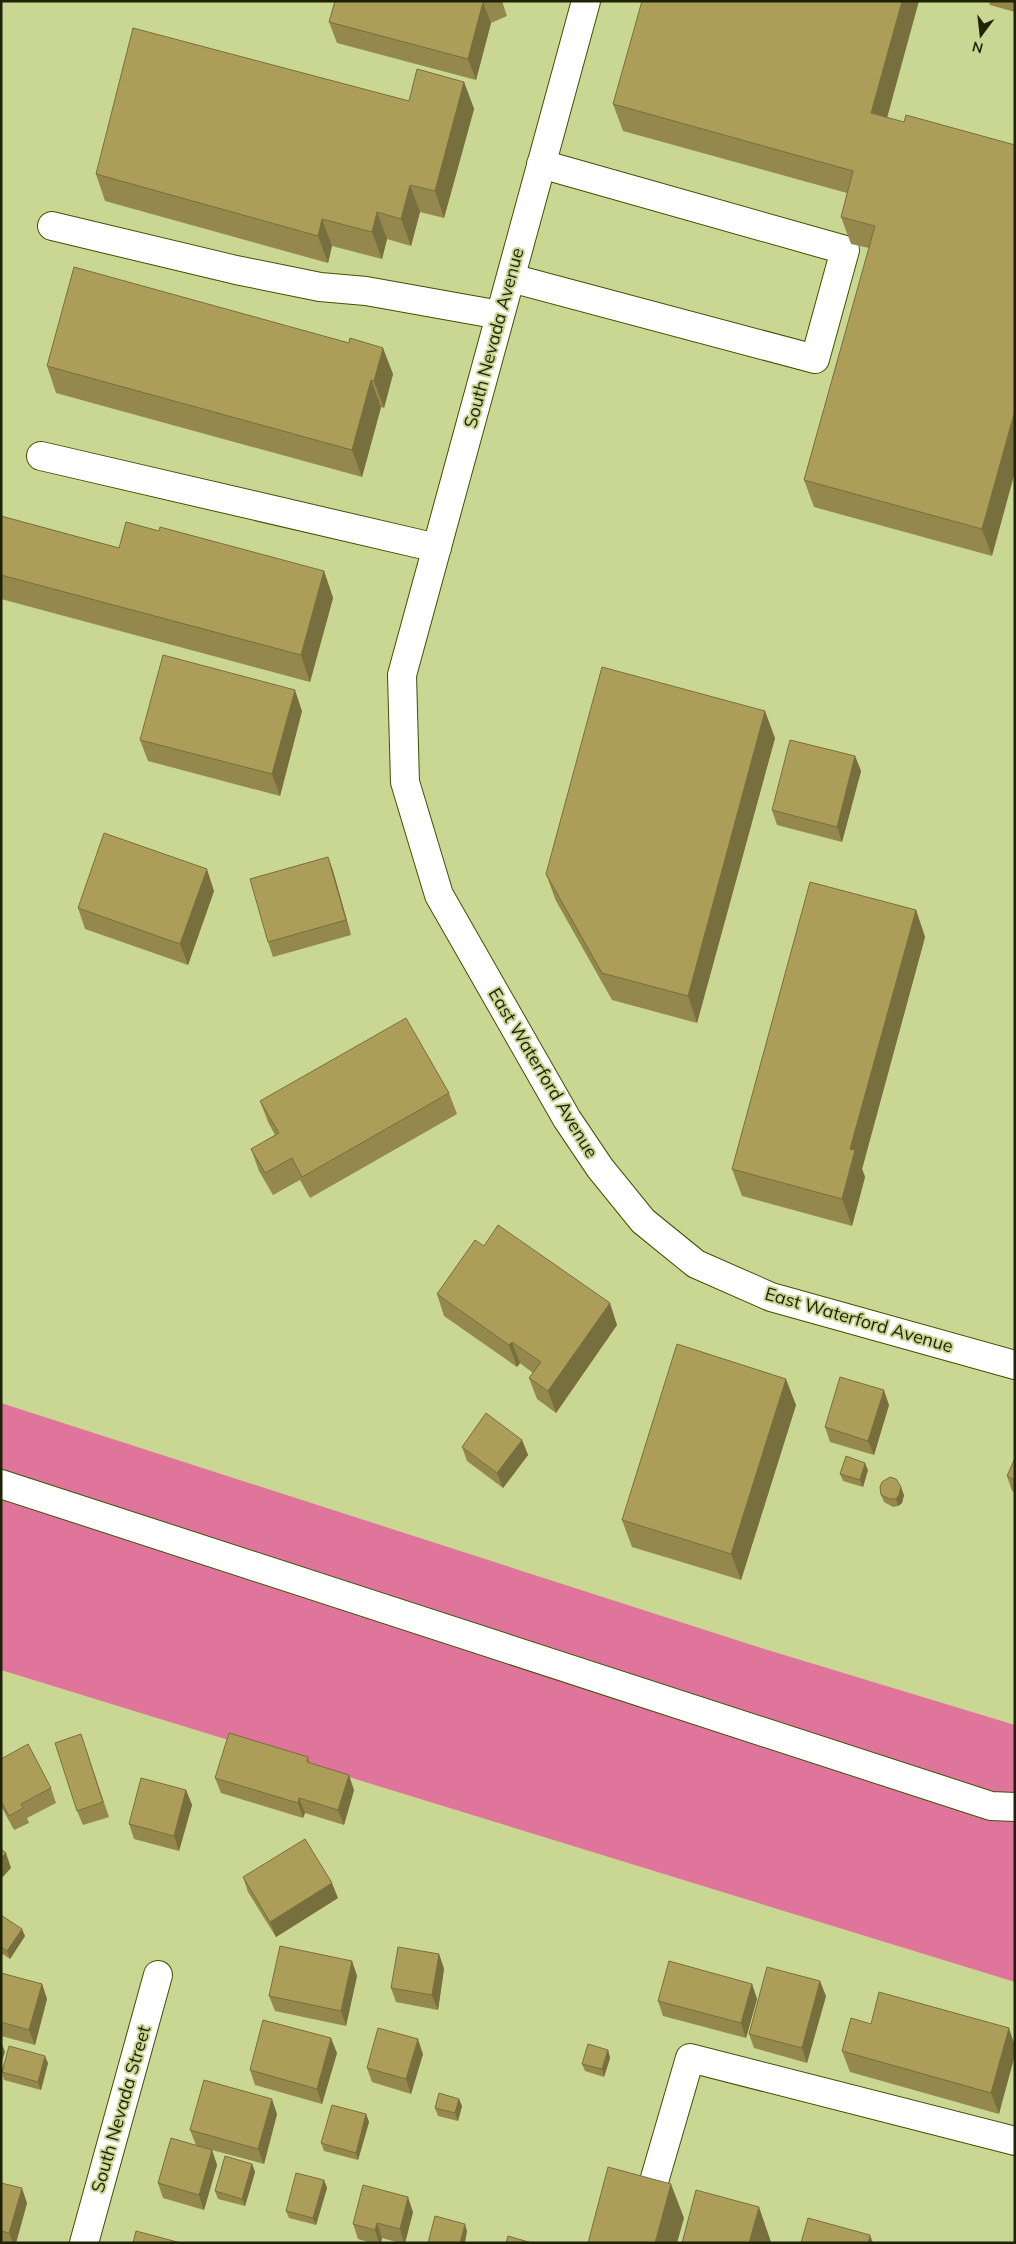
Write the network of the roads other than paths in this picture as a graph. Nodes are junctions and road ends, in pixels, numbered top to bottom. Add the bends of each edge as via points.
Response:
1 (586, 1) edge
2 (541, 164) junction
3 (52, 226) dead end
4 (511, 278) junction
5 (500, 315) junction
6 (42, 456) dead end
7 (437, 548) junction
8 (402, 675) joint
9 (1015, 1365) edge
10 (1, 1484) edge
11 (1015, 1807) edge
12 (158, 1975) dead end
13 (1015, 2141) edge
14 (655, 2178) edge
15 (84, 2243) edge

1 - 2 street, South Nevada Avenue
2 - 4 street, South Nevada Avenue
2 - 4 street via 845,250 815,359
3 - 5 street via 245,272
4 - 5 street, South Nevada Avenue
5 - 7 street, South Nevada Avenue
6 - 7 street
7 - 8 street, South Nevada Avenue
8 - 9 street, East Waterford Avenue via 405,782 439,895 567,1119 600,1168 643,1221 696,1264 771,1297
10 - 11 street via 991,1806
12 - 15 street, South Nevada Street
13 - 14 street via 690,2058

